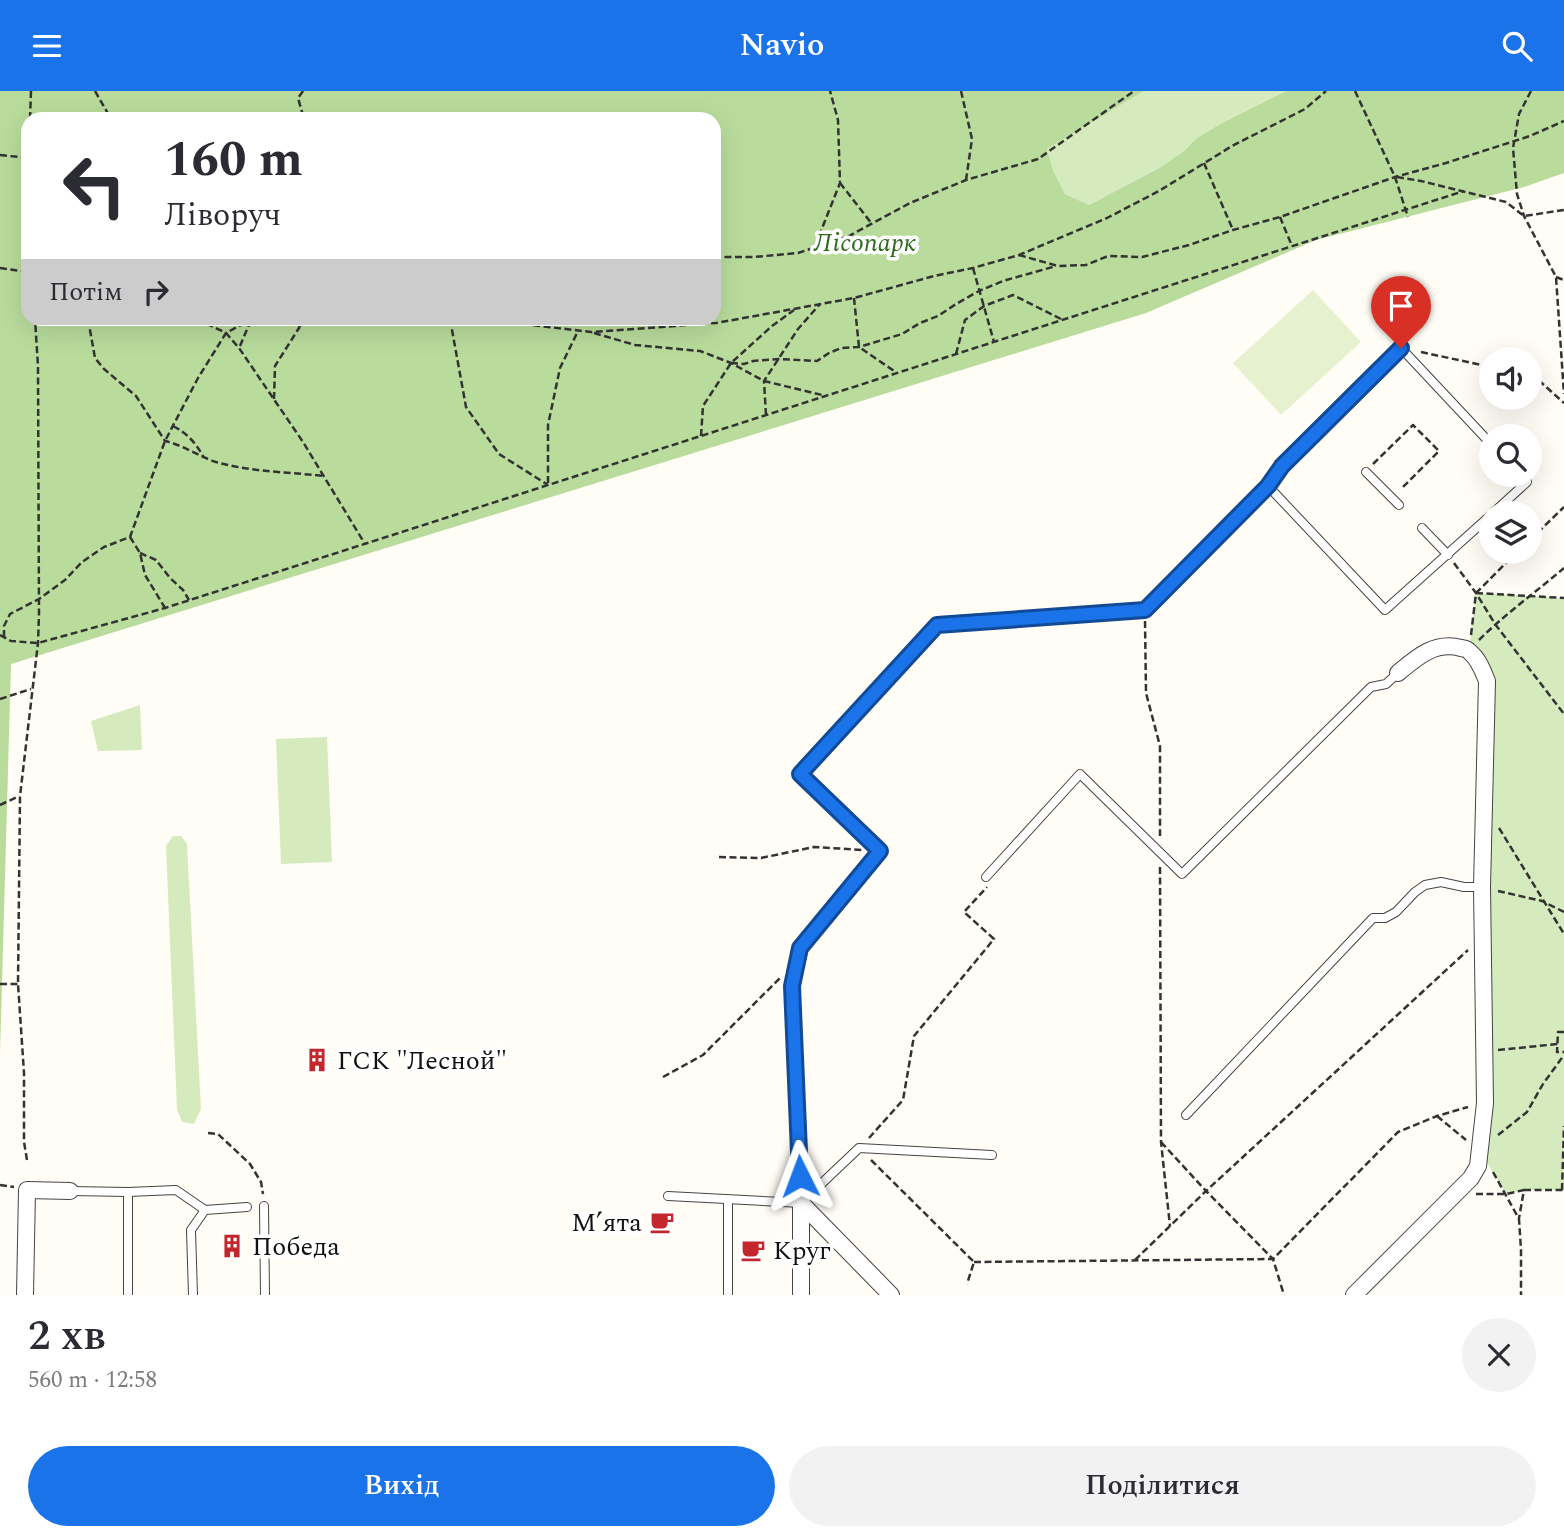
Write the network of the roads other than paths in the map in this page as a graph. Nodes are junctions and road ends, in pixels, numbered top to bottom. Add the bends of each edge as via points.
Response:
1 (1479, 431) edge
2 (1366, 472) road end
3 (1268, 486) junction
4 (1522, 487) edge
5 (1506, 501) edge
6 (1399, 505) dead end
7 (1479, 526) edge
8 (1422, 528) dead end
9 (1448, 555) junction
10 (1398, 673) joint
11 (989, 879) road end
12 (1482, 887) junction
13 (1186, 1115) dead end
14 (992, 1155) dead end
15 (70, 1191) joint
16 (128, 1192) junction
17 (668, 1196) dead end
18 (728, 1200) junction
19 (801, 1203) junction
20 (264, 1206) road end
21 (247, 1207) dead end
22 (205, 1210) junction
23 (25, 1295) edge
24 (128, 1295) edge
25 (193, 1295) edge
26 (265, 1295) edge
27 (728, 1295) edge
28 (801, 1295) edge
29 (891, 1295) edge
30 (1354, 1295) edge

1 - 3 lane via 1401,348 1282,466
2 - 6 lane
3 - 9 lane via 1385,610
3 - 19 lane via 1145,610 937,625 800,774 880,851 800,948 797,961 792,986
4 - 5 lane
7 - 9 lane
8 - 9 lane
10 - 11 lane via 1386,684 1371,687 1182,874 1080,773
10 - 12 street via 1429,650 1449,645 1469,650 1487,681
12 - 13 lane via 1441,882 1425,885 1396,912 1373,918
12 - 30 street via 1485,1103 1478,1166
14 - 19 lane via 859,1148
15 - 16 lane
15 - 23 street via 26,1190
16 - 22 lane via 176,1190
16 - 24 lane
17 - 18 lane
18 - 19 lane
18 - 27 lane
19 - 28 street
19 - 29 street
20 - 26 lane
21 - 22 lane
22 - 25 lane via 191,1230

